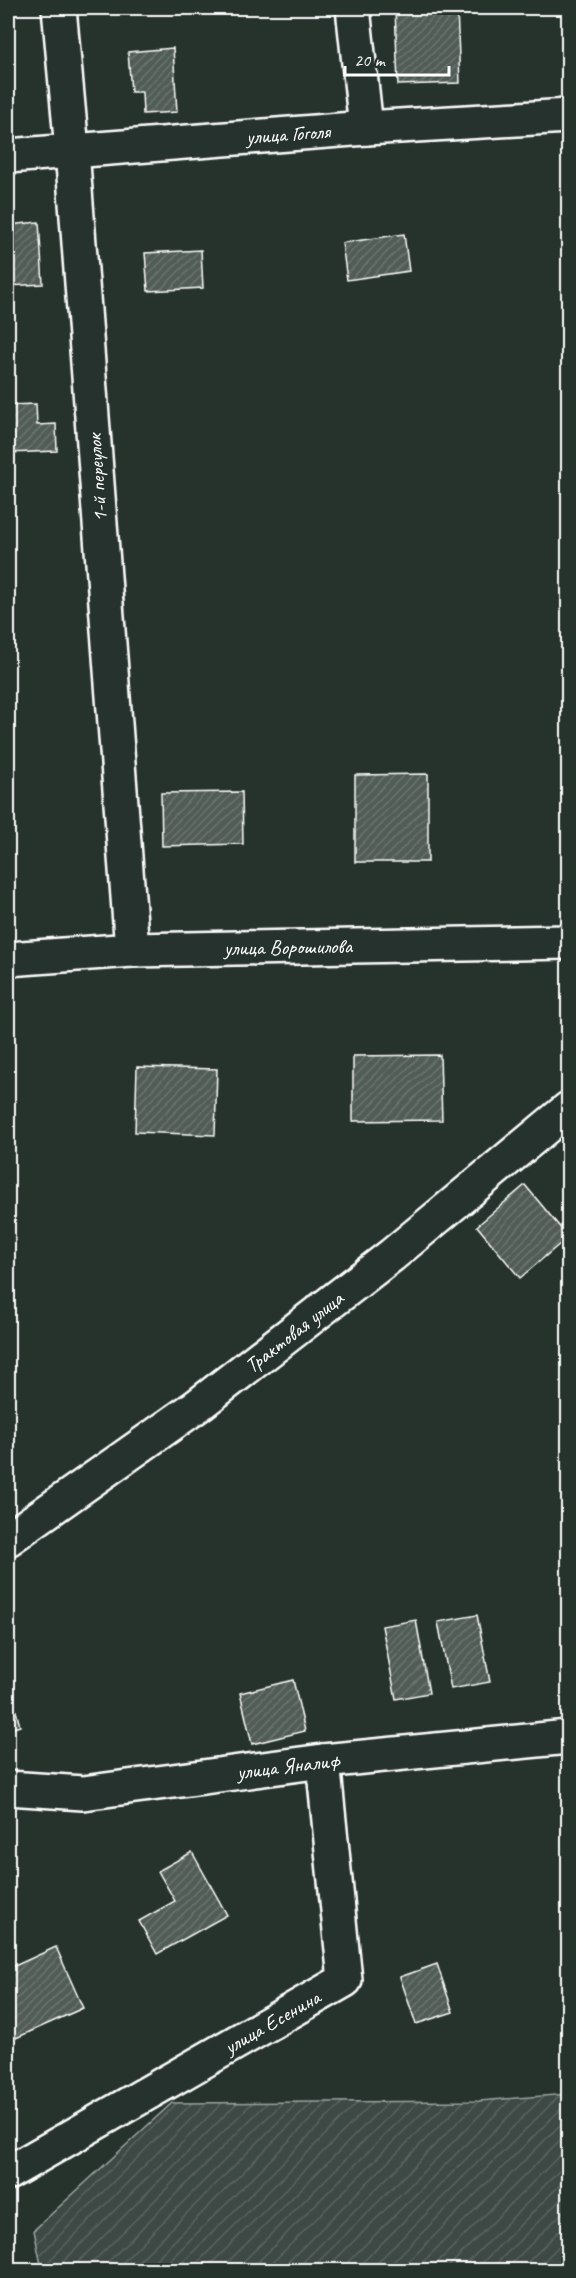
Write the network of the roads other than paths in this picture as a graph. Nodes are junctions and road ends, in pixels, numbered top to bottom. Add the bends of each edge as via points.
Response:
1 (59, 8) edge
2 (352, 8) edge
3 (568, 116) edge
4 (366, 128) junction
5 (72, 150) junction
6 (8, 156) edge
7 (568, 942) edge
8 (132, 950) junction
9 (8, 959) edge
10 (568, 1109) edge
11 (8, 1539) edge
12 (568, 1737) edge
13 (323, 1761) junction
14 (8, 1788) edge
15 (8, 2173) edge

1 - 5 street, 1-й переулок
2 - 4 street
3 - 4 street, улица Гоголя
4 - 5 street, улица Гоголя
5 - 6 street, улица Гоголя
5 - 8 street, 1-й переулок
7 - 8 street, улица Ворошилова
8 - 9 street, улица Ворошилова
10 - 11 street, Трактовая улица via 392,1255 198,1406
12 - 13 street, улица Яналиф
13 - 14 street, улица Яналиф via 83,1793
13 - 15 street, улица Есенина via 345,1980

